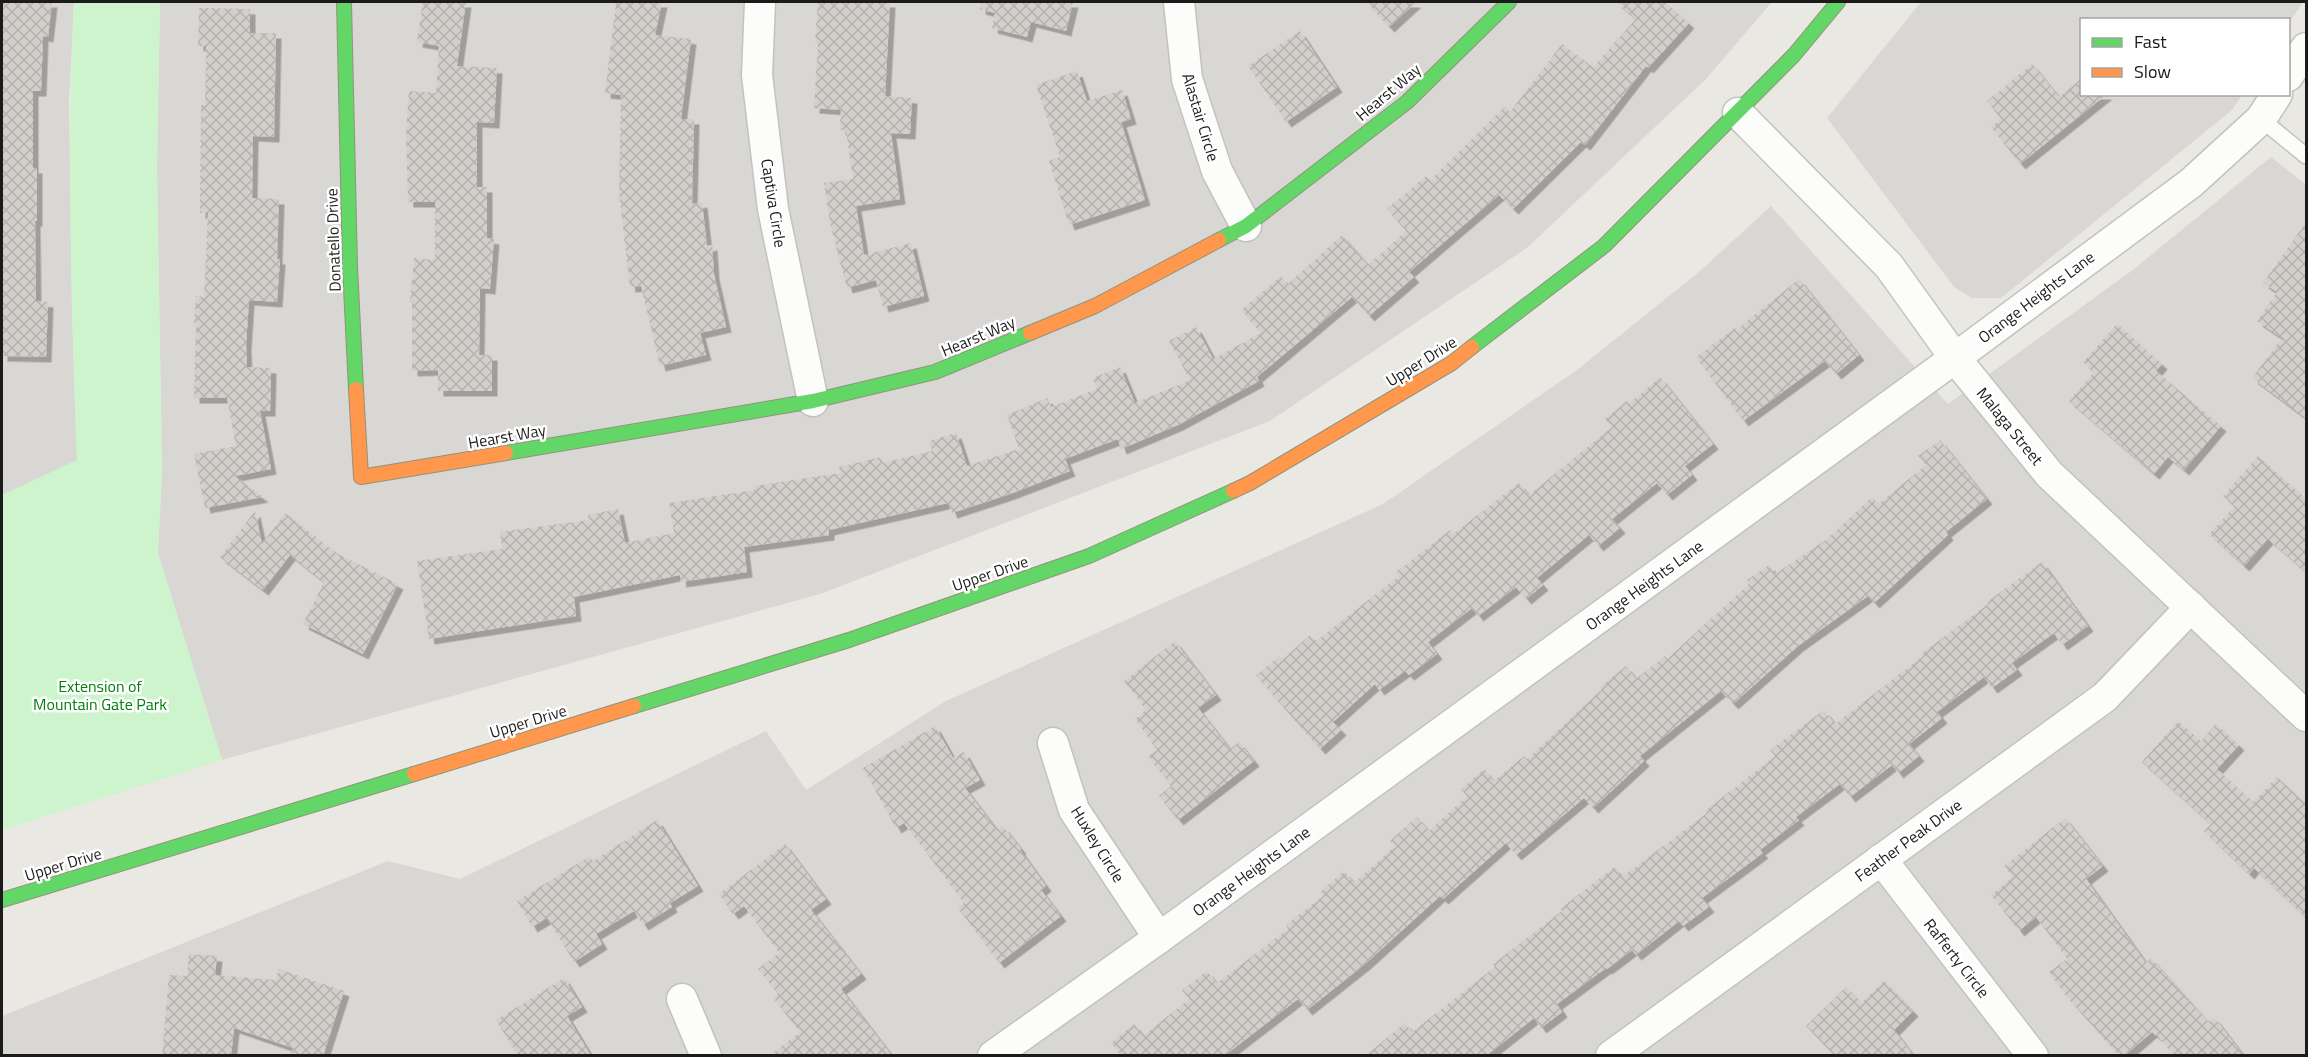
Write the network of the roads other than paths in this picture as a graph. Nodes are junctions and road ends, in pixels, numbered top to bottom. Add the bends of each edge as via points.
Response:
1 (345, 2) edge
2 (760, 2) edge
3 (1179, 2) edge
4 (1509, 2) edge
5 (1838, 2) edge
6 (2307, 48) edge
7 (2290, 74) edge
8 (2269, 106) edge
9 (1738, 113) junction
10 (2307, 156) edge
11 (1246, 226) junction
12 (1955, 358) junction
13 (813, 401) junction
14 (361, 477) joint
15 (2191, 607) junction
16 (2307, 716) edge
17 (1053, 743) dead end
18 (1881, 859) junction
19 (2, 900) edge
20 (1159, 938) junction
21 (682, 999) dead end
22 (706, 1056) edge
23 (993, 1056) edge
24 (1611, 1056) edge
25 (2033, 1056) edge

1 - 14 main road, Donatello Drive via 350,267
2 - 13 street, Captiva Circle via 757,75 773,209
3 - 11 street, Alastair Circle via 1187,79 1217,171
4 - 11 main road, Hearst Way via 1407,102
5 - 9 main road, Upper Drive
6 - 7 street
8 - 10 lane
8 - 12 street, Orange Heights Lane via 2191,183
9 - 12 street, Malaga Street via 1889,266
9 - 19 main road, Upper Drive via 1604,246 1452,363 1250,483 1089,556 849,640
11 - 13 main road, Hearst Way via 1095,306 935,372
12 - 15 street, Malaga Street via 2049,474
12 - 20 street, Orange Heights Lane
13 - 14 main road, Hearst Way
15 - 16 street, Malaga Street
15 - 18 street, Feather Peak Drive via 2105,697
17 - 20 street, Huxley Circle via 1074,810
18 - 24 street, Feather Peak Drive
18 - 25 street, Rafferty Circle
20 - 23 street, Orange Heights Lane
21 - 22 street

